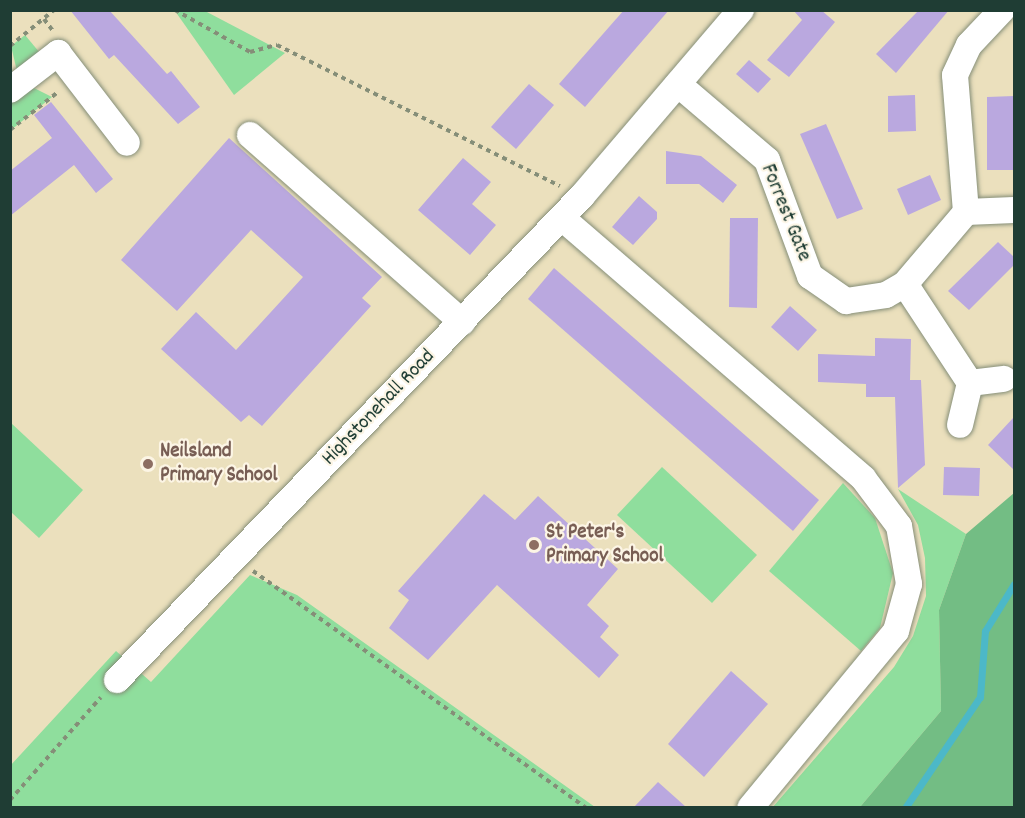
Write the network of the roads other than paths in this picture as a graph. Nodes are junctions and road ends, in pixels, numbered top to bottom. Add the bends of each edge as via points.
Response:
1 (741, 10) edge
2 (1002, 10) edge
3 (678, 84) junction
4 (10, 90) edge
5 (250, 135) dead end
6 (127, 143) dead end
7 (1014, 210) edge
8 (966, 212) junction
9 (562, 218) junction
10 (905, 284) junction
11 (462, 322) junction
12 (1005, 379) dead end
13 (970, 383) junction
14 (960, 425) dead end
15 (117, 680) road end
16 (750, 807) edge

1 - 3 street, Highstonehall Road
2 - 8 street via 969,45 955,75
3 - 9 street, Highstonehall Road
3 - 10 street, Forrest Gate via 767,160 810,276 846,301 886,295
4 - 6 street via 58,53
5 - 11 street
7 - 8 street
8 - 10 street, Forrest Gate
9 - 11 street, Highstonehall Road
9 - 16 street via 862,478 899,526 909,584 896,631
10 - 13 street
11 - 15 street, Highstonehall Road
12 - 13 street
13 - 14 street

